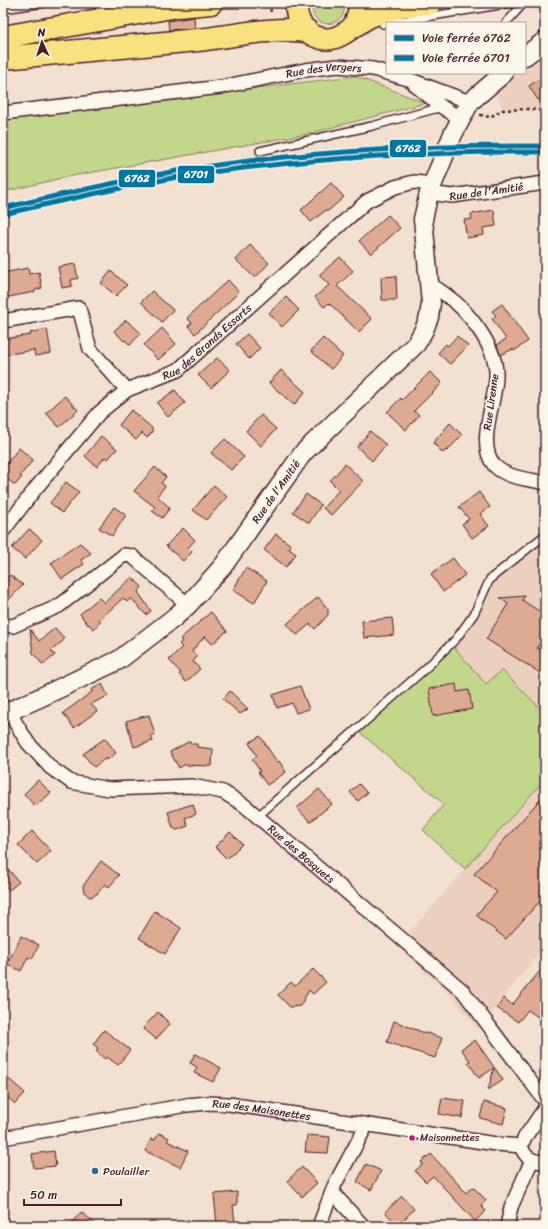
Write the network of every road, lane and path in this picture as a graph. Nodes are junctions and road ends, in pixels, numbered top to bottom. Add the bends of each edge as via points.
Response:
1 (44, 3) edge
2 (211, 3) edge
3 (296, 3) edge
4 (431, 3) edge
5 (512, 3) edge
6 (524, 3) edge
7 (3, 9) edge
8 (103, 11) edge
9 (375, 17) edge
10 (507, 22) edge
11 (306, 31) junction
12 (3, 37) edge
13 (545, 41) edge
14 (526, 55) edge
15 (3, 58) edge
16 (386, 73) edge
17 (389, 74) edge
18 (503, 74) edge
19 (408, 79) junction
20 (442, 107) junction
21 (545, 107) edge
22 (541, 111) junction
23 (545, 111) edge
24 (3, 113) edge
25 (463, 116) junction
26 (260, 151) dead end
27 (545, 184) edge
28 (430, 189) junction
29 (431, 285) junction
30 (3, 321) edge
31 (127, 390) junction
32 (545, 483) edge
33 (3, 531) edge
34 (545, 535) edge
35 (188, 605) junction
36 (3, 625) edge
37 (7, 712) edge
38 (258, 816) junction
39 (545, 1101) edge
40 (545, 1108) edge
41 (365, 1124) junction
42 (3, 1138) edge
43 (521, 1146) junction
44 (532, 1160) junction
45 (545, 1162) edge
46 (332, 1192) junction
47 (319, 1226) edge
48 (363, 1226) edge
49 (507, 1226) edge

1 - 7 lane
2 - 8 highway
3 - 11 main road via 300,23
4 - 9 main road via 403,6
5 - 9 lane
6 - 10 lane
8 - 12 highway
9 - 11 main road via 335,38 325,39
11 - 15 highway via 271,31
13 - 14 street
16 - 24 street, Rue des Vergers via 337,66 221,87
17 - 19 street, Rue des Vergers
18 - 25 street, Rue de l'Amitié
19 - 20 street
19 - 25 street, Rue des Vergers
20 - 25 street
20 - 26 lane via 372,126
21 - 22 path
22 - 23 path
22 - 25 path via 517,109 502,110 490,117
25 - 28 street, Rue de l'Amitié
27 - 28 street, Rue de l'Amitié via 452,196
28 - 29 street, Rue de l'Amitié via 423,219
28 - 31 street, Rue des Grands Essarts via 414,182 395,187 367,201 178,370
29 - 32 street, Rue Lirenne via 458,304 479,328 494,358 496,373 486,438 487,450 493,464 503,472
29 - 35 street, Rue de l'Amitié via 432,303 429,317 416,344 303,453 223,566
30 - 31 street via 79,308 90,349
31 - 33 street, Rue des Grands Essarts via 99,413
34 - 38 lane via 490,579 474,614 451,644
35 - 36 street via 132,556 124,555 59,606 13,626
35 - 37 street, Rue de l'Amitié via 119,660
37 - 38 street, Rue des Bosquets via 28,743 51,768 71,782 109,789 192,786 223,792
38 - 39 street, Rue des Bosquets via 463,991
40 - 43 street
41 - 42 street, Rue des Maisonettes via 208,1103
41 - 43 street, Rue des Maisonettes
41 - 46 street
43 - 44 street via 524,1155
44 - 45 street
44 - 49 street via 511,1207
46 - 47 street
46 - 48 street

